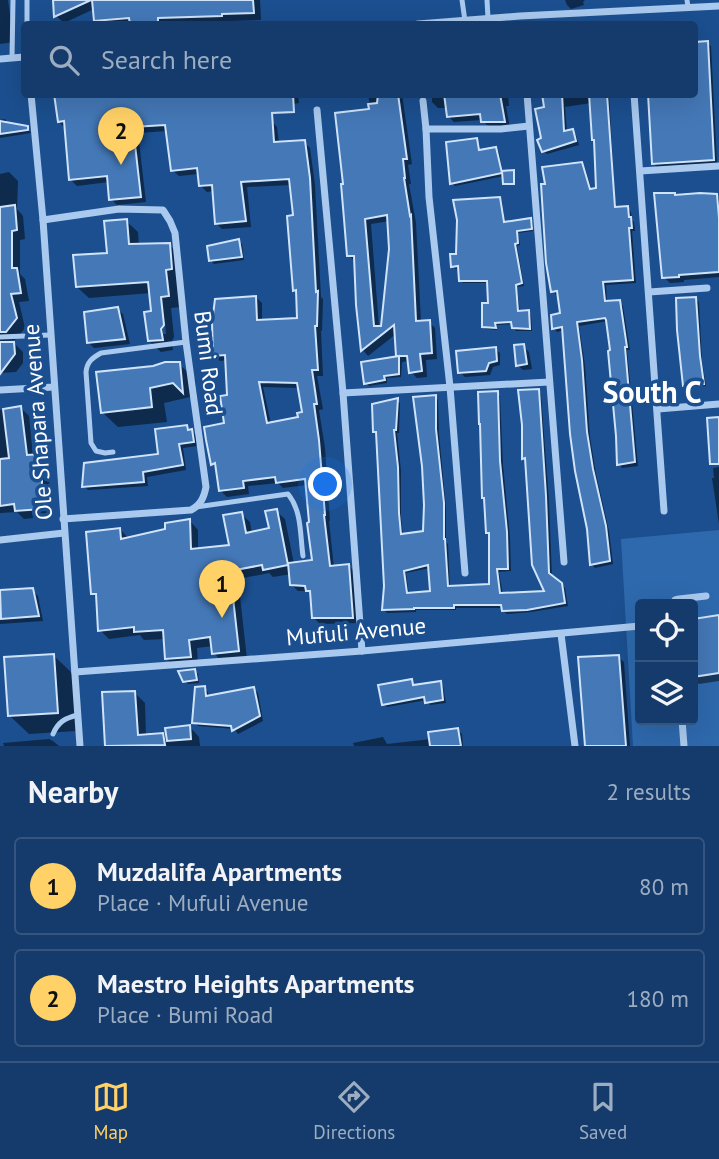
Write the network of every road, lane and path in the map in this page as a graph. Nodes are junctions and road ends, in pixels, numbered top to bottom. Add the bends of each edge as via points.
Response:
1 (13, 0) edge
2 (27, 0) edge
3 (462, 0) edge
4 (487, 0) edge
5 (687, 4) edge
6 (719, 6) edge
7 (520, 16) junction
8 (488, 19) junction
9 (464, 20) junction
10 (27, 21) edge
11 (452, 21) edge
12 (521, 21) edge
13 (21, 57) edge
14 (12, 58) junction
15 (0, 59) edge
16 (31, 98) edge
17 (527, 98) edge
18 (634, 98) edge
19 (423, 101) dead end
20 (317, 110) dead end
21 (530, 125) junction
22 (426, 129) junction
23 (719, 166) edge
24 (640, 171) junction
25 (43, 220) junction
26 (707, 288) dead end
27 (649, 292) junction
28 (50, 335) junction
29 (0, 337) edge
30 (186, 342) junction
31 (549, 382) junction
32 (54, 387) junction
33 (450, 387) junction
34 (0, 390) edge
35 (343, 393) junction
36 (719, 404) edge
37 (658, 410) junction
38 (113, 452) dead end
39 (197, 507) junction
40 (664, 510) dead end
41 (63, 519) junction
42 (64, 533) junction
43 (0, 540) edge
44 (303, 556) dead end
45 (564, 562) dead end
46 (466, 573) dead end
47 (706, 596) dead end
48 (680, 599) edge
49 (635, 627) edge
50 (561, 634) junction
51 (362, 650) junction
52 (75, 672) junction
53 (78, 715) junction
54 (682, 725) edge
55 (53, 734) dead end
56 (80, 746) edge
57 (575, 746) edge
58 (684, 746) edge

1 - 14 lane
2 - 10 lane
3 - 9 lane
4 - 8 lane
5 - 6 street
5 - 7 street
7 - 8 street
7 - 12 street
8 - 9 street
9 - 11 street
13 - 14 street
14 - 15 street
16 - 25 street, Ole Shapara Avenue
17 - 21 street
18 - 24 street
19 - 22 street
20 - 35 street
21 - 22 street
21 - 31 street
22 - 33 street
23 - 24 street
24 - 27 street
25 - 28 street, Ole Shapara Avenue
25 - 30 street, Bumi Road via 119,209 163,210 175,233
26 - 27 street
27 - 37 street
28 - 29 lane
28 - 32 street, Ole Shapara Avenue
30 - 38 lane via 101,353 91,359 86,372 91,443 96,451
30 - 39 street, Bumi Road via 206,487
31 - 33 street
31 - 45 street
32 - 34 street
32 - 41 street, Ole Shapara Avenue
33 - 35 street
33 - 46 street
35 - 51 street
36 - 37 street
37 - 40 street
39 - 41 street
39 - 44 lane via 288,495 298,511
41 - 42 street, Ole Shapara Avenue
42 - 43 street
42 - 52 street, Ole Shapara Avenue
47 - 48 street
49 - 50 street, Mufuli Avenue
50 - 51 street, Mufuli Avenue
50 - 57 street
51 - 52 street, Mufuli Avenue
52 - 53 street, Ole Shapara Avenue
53 - 55 lane via 57,724
53 - 56 street, Ole Shapara Avenue
54 - 58 street

